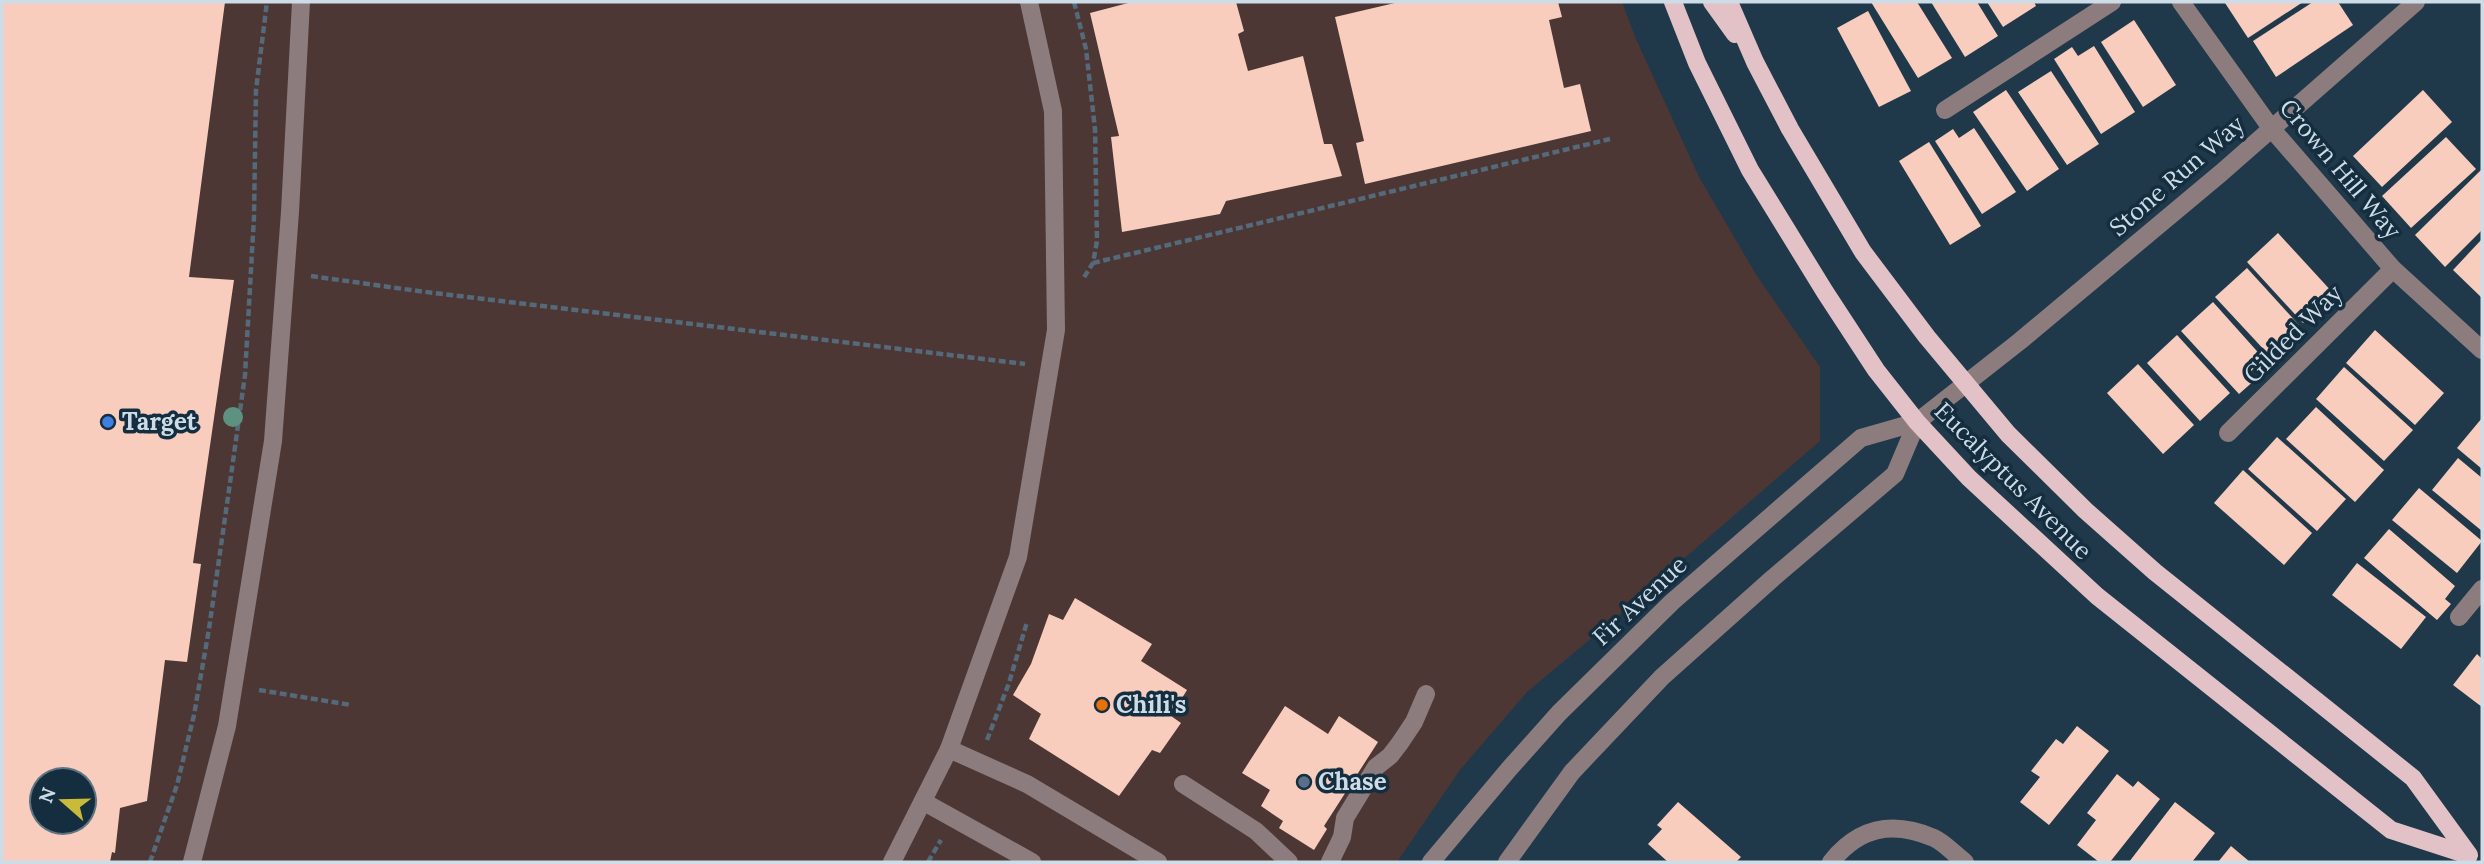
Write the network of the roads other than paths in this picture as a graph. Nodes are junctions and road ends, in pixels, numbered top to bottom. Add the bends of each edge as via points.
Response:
1 (301, 2) edge
2 (1028, 2) edge
3 (1673, 2) edge
4 (1712, 2) edge
5 (1729, 2) edge
6 (2112, 2) edge
7 (2181, 2) edge
8 (2417, 2) edge
9 (1755, 62) junction
10 (1945, 110) dead end
11 (2271, 128) junction
12 (2393, 269) junction
13 (2482, 350) edge
14 (1966, 384) junction
15 (1917, 422) junction
16 (2228, 433) dead end
17 (2482, 589) edge
18 (2459, 617) dead end
19 (1426, 694) dead end
20 (949, 749) junction
21 (1183, 784) dead end
22 (924, 802) junction
23 (2469, 860) edge
24 (192, 862) edge
25 (892, 862) edge
26 (1032, 862) edge
27 (1158, 862) edge
28 (1289, 862) edge
29 (1330, 862) edge
30 (1431, 862) edge
31 (1507, 862) edge
32 (1831, 862) edge
33 (1965, 862) edge

1 - 24 street via 274,441 227,726
2 - 20 street via 1052,111 1056,330 1018,556
3 - 15 main road, Eucalyptus Avenue via 1697,63 1750,170 1876,370
4 - 9 main road
5 - 9 main road, Eucalyptus Avenue
6 - 10 street
7 - 11 street, Crown Hill Way
8 - 11 street, Stone Run Way
9 - 14 main road, Eucalyptus Avenue via 1863,252
11 - 12 street, Crown Hill Way
11 - 14 street, Stone Run Way
12 - 13 street, Crown Hill Way
12 - 16 street, Gilded Way
14 - 15 street, Fir Avenue
14 - 23 main road, Eucalyptus Avenue via 2008,434 2094,518 2223,628 2413,778
15 - 23 main road, Eucalyptus Avenue via 1969,478 2097,596 2358,804 2391,830
15 - 30 street, Fir Avenue via 1861,438 1672,602 1559,713
15 - 31 street, Fir Avenue via 1895,474 1662,677 1572,772
17 - 18 street
19 - 29 street via 1414,722 1390,756 1376,767 1345,818
20 - 22 street
20 - 27 street via 1027,784
21 - 28 street via 1256,831
22 - 25 street
22 - 26 street
32 - 33 street via 1851,840 1870,830 1902,829 1936,839

